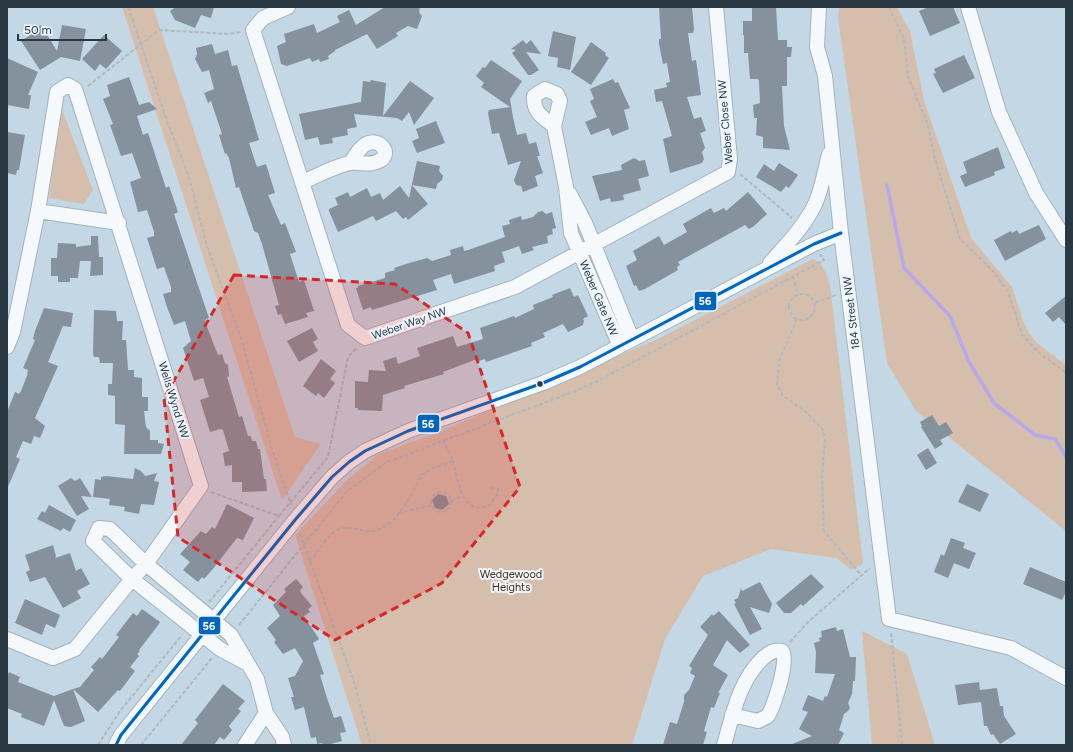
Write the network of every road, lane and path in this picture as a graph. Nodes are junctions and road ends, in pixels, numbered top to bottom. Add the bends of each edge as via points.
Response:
1 (128, 7) edge
2 (288, 7) edge
3 (716, 7) edge
4 (819, 7) edge
5 (889, 7) edge
6 (968, 7) edge
7 (252, 30) junction
8 (140, 44) junction
9 (75, 89) junction
10 (554, 126) dead end
11 (831, 146) junction
12 (351, 162) dead end
13 (728, 172) junction
14 (302, 182) junction
15 (38, 211) junction
16 (119, 223) junction
17 (802, 227) junction
18 (841, 233) junction
19 (1066, 240) edge
20 (814, 244) junction
21 (587, 248) junction
22 (763, 271) junction
23 (793, 276) junction
24 (849, 290) junction
25 (798, 294) junction
26 (815, 303) junction
27 (797, 319) junction
28 (365, 338) junction
29 (632, 339) junction
30 (620, 346) junction
31 (7, 347) edge
32 (1066, 372) edge
33 (443, 440) junction
34 (453, 461) junction
35 (201, 486) junction
36 (491, 488) dead end
37 (462, 496) junction
38 (451, 500) junction
39 (290, 502) junction
40 (432, 505) junction
41 (398, 513) junction
42 (295, 520) junction
43 (304, 543) junction
44 (882, 558) junction
45 (309, 562) junction
46 (146, 564) junction
47 (861, 575) junction
48 (132, 579) junction
49 (889, 619) junction
50 (215, 620) junction
51 (203, 635) junction
52 (231, 635) junction
53 (7, 639) edge
54 (220, 648) junction
55 (782, 651) junction
56 (248, 664) junction
57 (1066, 678) edge
58 (266, 713) junction
59 (732, 715) junction
60 (116, 745) edge
61 (141, 745) edge
62 (245, 745) edge
63 (284, 745) edge
64 (371, 745) edge
65 (724, 745) edge
66 (902, 745) edge

1 - 8 path
2 - 7 street via 263,18
3 - 13 street, Weber Close NW via 730,159
4 - 11 street, 184 Street NW via 817,48 825,76
5 - 32 path via 904,39 908,77 927,122 935,159 960,239 992,270 1007,290 1022,334 1038,352
6 - 19 street via 999,112 1036,193
7 - 8 path via 229,34 159,30
7 - 14 street, Weber Way NW
8 - 9 path via 85,88
8 - 39 path via 188,174 207,246 242,341 272,449
9 - 15 street via 68,85 57,92
9 - 16 street, Wells Wynd NW
10 - 21 street via 566,187 571,233
11 - 17 street via 816,202
11 - 18 street, 184 Street NW
12 - 14 street
13 - 17 path via 739,173
13 - 21 street, Weber Close NW
14 - 28 street, Weber Way NW via 348,325
15 - 16 street
15 - 31 street via 13,332
16 - 35 street, Wells Wynd NW
17 - 22 street
18 - 20 street
18 - 24 street, 184 Street NW
20 - 22 street
20 - 23 path via 824,260
21 - 28 street, Weber Way NW via 515,287
21 - 29 street, Weber Gate NW
21 - 30 street, Weber Gate NW
22 - 29 street
23 - 25 path
23 - 33 path via 598,381
24 - 26 path
24 - 44 street, 184 Street NW
25 - 26 path via 807,295
25 - 27 path via 789,306 792,315
26 - 27 path via 815,311 810,317
27 - 47 path via 779,361 777,384 783,396 806,411 823,430 824,531
28 - 39 path via 348,357 328,457
29 - 30 street
30 - 42 street via 580,367 408,431 365,451 332,477
33 - 34 path
33 - 43 path via 387,462 346,491
34 - 37 path
34 - 41 path via 429,470 422,476
35 - 39 path via 213,493 279,516
35 - 46 street
36 - 37 path via 498,488 497,495 485,508 473,507
37 - 38 path
38 - 40 path via 449,508 444,512 435,510
38 - 40 path via 446,494 440,493 434,496
39 - 42 path
40 - 41 path
41 - 45 path via 390,523 378,531 339,529 327,538
42 - 43 path
42 - 50 street
43 - 45 path
43 - 52 path
44 - 47 path
44 - 49 street, 184 Street NW
45 - 64 path via 353,679
46 - 48 street
46 - 48 street via 110,529 99,528 94,541
46 - 50 street
47 - 55 path via 808,622
48 - 51 street
48 - 53 street via 75,649 53,658
49 - 57 street via 1011,648
49 - 66 path
50 - 51 street
50 - 52 street
51 - 54 street
51 - 60 street
52 - 56 street
54 - 56 street
54 - 61 path
55 - 59 street via 768,654 750,672
55 - 59 street via 785,656 784,668 768,716 758,721
56 - 58 street via 257,679
58 - 62 street
58 - 63 street via 282,737
59 - 65 street

